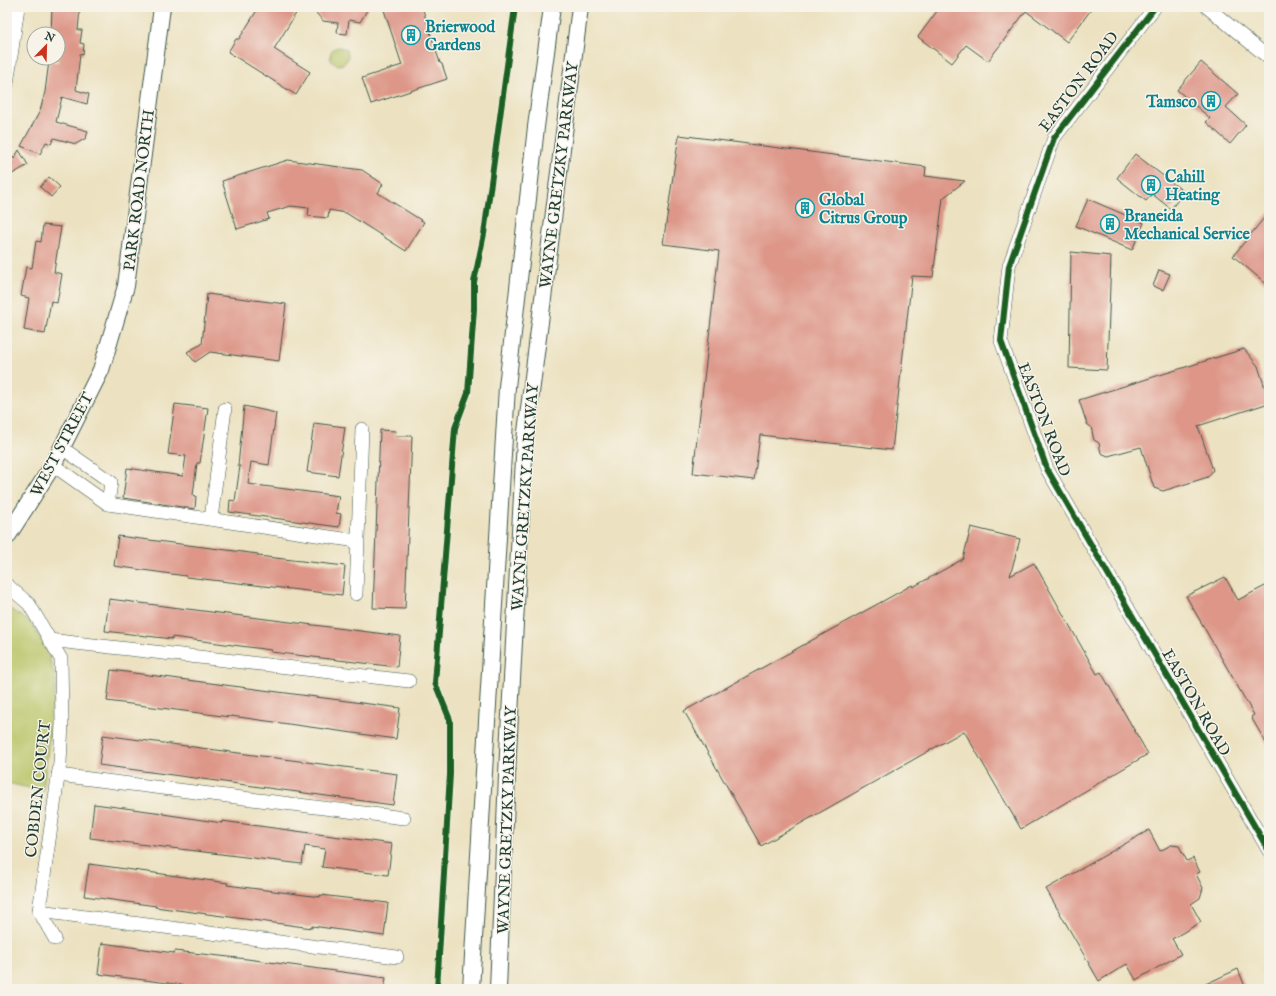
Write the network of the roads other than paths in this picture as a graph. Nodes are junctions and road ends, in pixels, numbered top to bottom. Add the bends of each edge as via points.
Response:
1 (18, 7) edge
2 (162, 7) edge
3 (552, 7) edge
4 (580, 7) edge
5 (1155, 7) edge
6 (1207, 7) edge
7 (1269, 58) edge
8 (7, 84) edge
9 (101, 370) joint
10 (225, 409) dead end
11 (362, 429) dead end
12 (62, 448) junction
13 (53, 465) junction
14 (108, 504) junction
15 (211, 520) junction
16 (7, 537) edge
17 (357, 541) junction
18 (7, 585) edge
19 (356, 594) dead end
20 (49, 640) junction
21 (409, 681) dead end
22 (58, 775) junction
23 (404, 818) dead end
24 (1269, 851) edge
25 (39, 911) junction
26 (55, 939) dead end
27 (397, 957) dead end
28 (471, 989) edge
29 (498, 989) edge

1 - 8 street
2 - 9 main road, PARK ROAD NORTH via 126,286
3 - 28 main road, WAYNE GRETZKY PARKWAY via 506,387
4 - 29 main road, WAYNE GRETZKY PARKWAY via 525,440
5 - 24 street, EASTON ROAD via 1054,138 1009,266 1002,341 1048,469
6 - 7 street
9 - 12 main road, WEST STREET
10 - 15 street
11 - 17 street
12 - 13 main road, WEST STREET
12 - 14 street via 111,482
13 - 14 street
13 - 16 main road, WEST STREET
14 - 15 street
15 - 17 street
17 - 19 street
18 - 20 street, COBDEN COURT via 29,604
20 - 21 street
20 - 22 street, COBDEN COURT via 61,659 62,723
22 - 23 street
22 - 25 street, COBDEN COURT
25 - 26 street
25 - 27 street

